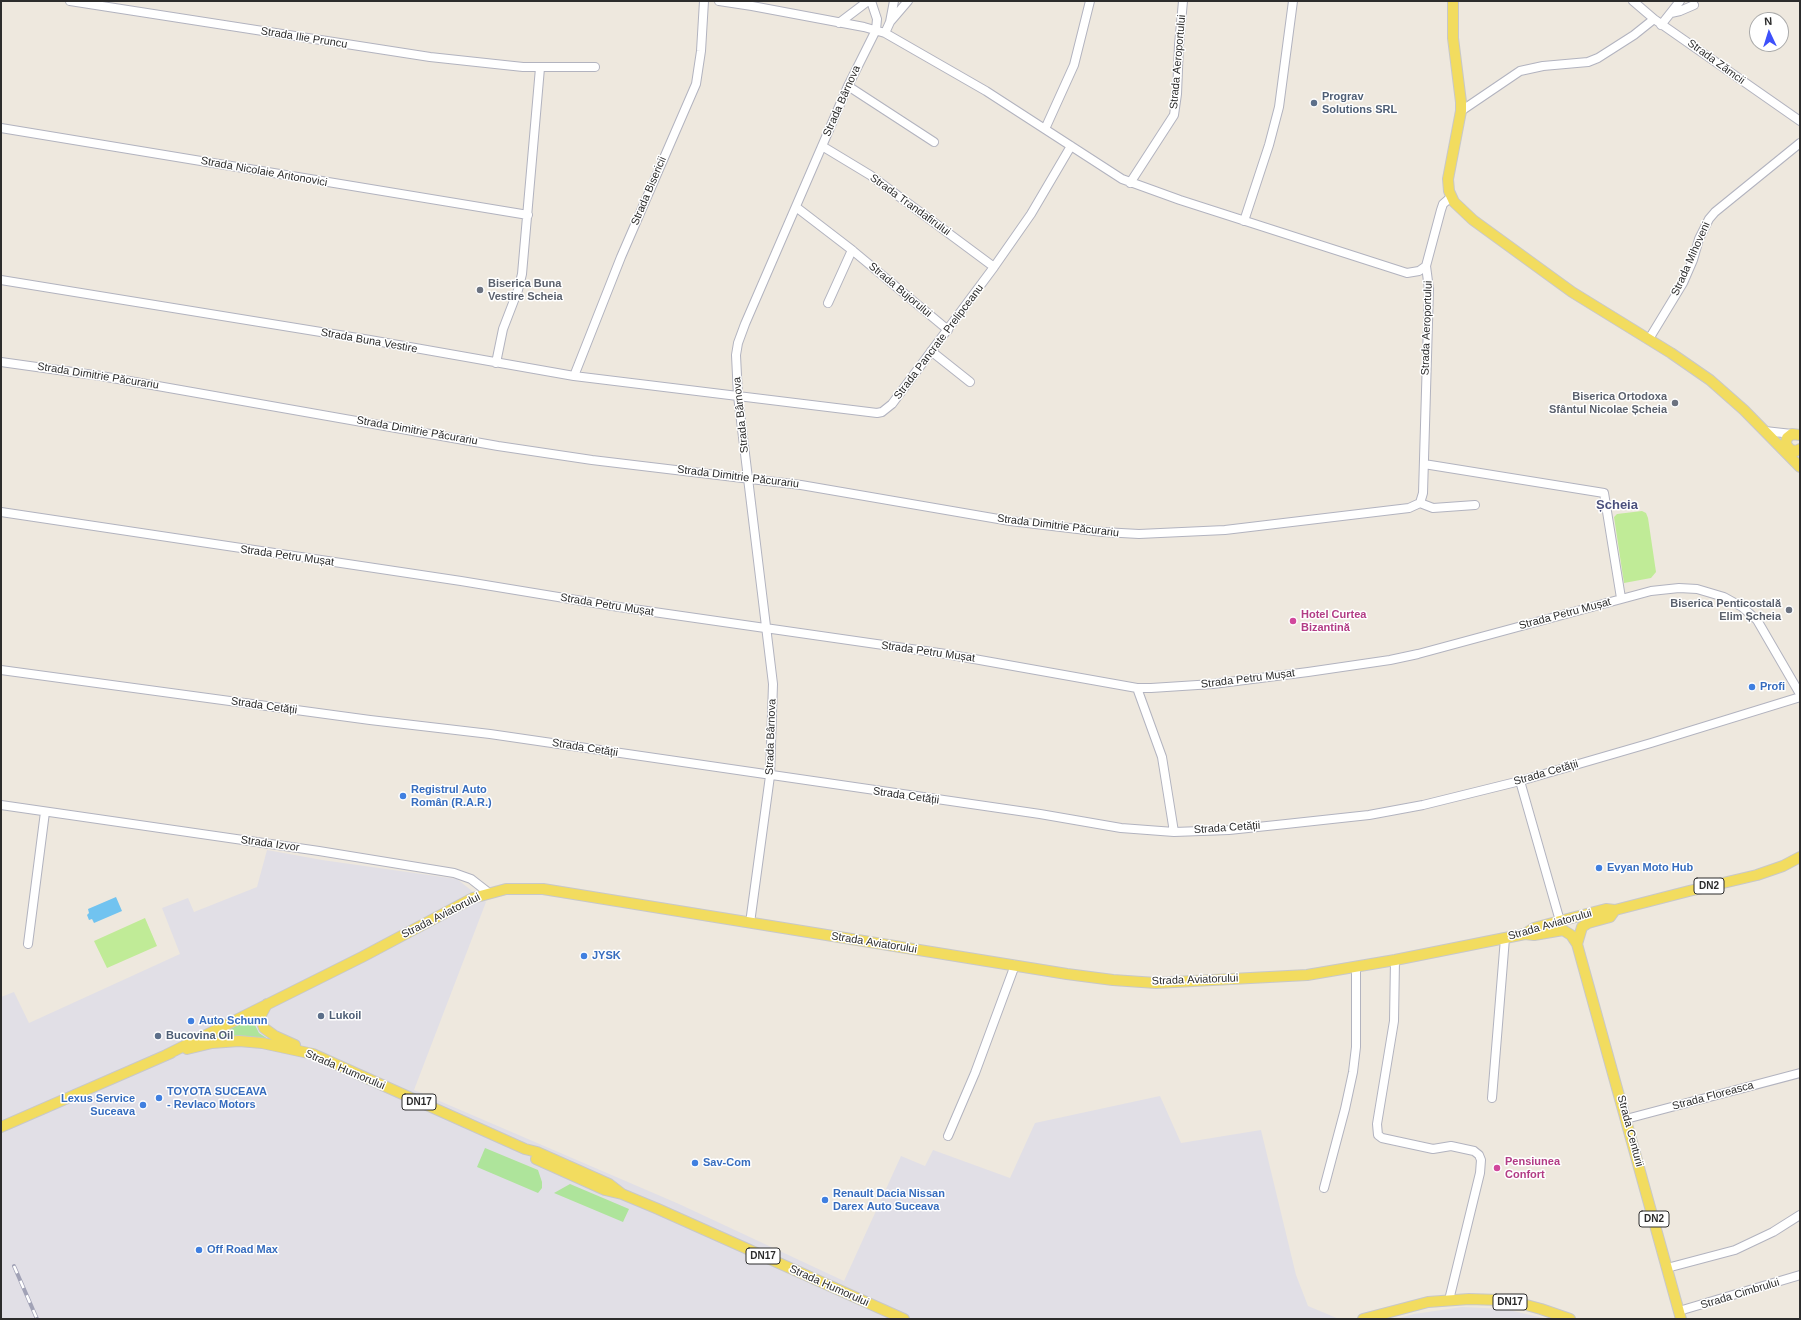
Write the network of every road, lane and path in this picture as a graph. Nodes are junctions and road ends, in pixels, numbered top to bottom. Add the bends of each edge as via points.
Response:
1 (70, 1) edge
2 (704, 1) edge
3 (719, 1) edge
4 (744, 1) edge
5 (869, 1) edge
6 (894, 1) edge
7 (908, 1) edge
8 (1090, 1) edge
9 (1183, 1) edge
10 (1293, 1) edge
11 (1453, 1) edge
12 (1634, 1) edge
13 (1680, 1) edge
14 (762, 5) edge
15 (1694, 5) dead end
16 (752, 6) junction
17 (1671, 13) junction
18 (1654, 19) junction
19 (839, 22) junction
20 (890, 22) junction
21 (1661, 24) junction
22 (876, 30) junction
23 (885, 33) junction
24 (595, 67) dead end
25 (540, 68) junction
26 (848, 86) junction
27 (1461, 111) junction
28 (1800, 121) edge
29 (1, 128) edge
30 (1045, 129) junction
31 (934, 142) dead end
32 (1800, 142) edge
33 (822, 146) junction
34 (1071, 146) junction
35 (1130, 183) junction
36 (1451, 197) junction
37 (796, 207) junction
38 (528, 215) junction
39 (1244, 221) junction
40 (852, 250) junction
41 (1426, 266) junction
42 (994, 267) junction
43 (1, 280) edge
44 (828, 303) dead end
45 (948, 330) junction
46 (1649, 339) junction
47 (931, 352) junction
48 (1, 362) edge
49 (496, 363) junction
50 (574, 376) junction
51 (970, 382) dead end
52 (738, 396) junction
53 (1765, 431) junction
54 (1797, 433) edge
55 (1792, 449) edge
56 (1424, 464) junction
57 (1800, 466) edge
58 (748, 478) junction
59 (1420, 503) junction
60 (1475, 505) dead end
61 (1, 512) edge
62 (1621, 598) junction
63 (766, 630) junction
64 (1, 670) edge
65 (1137, 688) junction
66 (1800, 694) edge
67 (1800, 698) edge
68 (770, 776) junction
69 (1520, 781) junction
70 (1, 805) edge
71 (45, 812) junction
72 (1174, 832) junction
73 (1800, 857) edge
74 (489, 893) junction
75 (1615, 910) junction
76 (1560, 921) junction
77 (750, 923) junction
78 (1525, 934) junction
79 (1505, 938) junction
80 (28, 944) dead end
81 (1578, 944) junction
82 (1395, 960) junction
83 (1015, 965) junction
84 (1356, 968) junction
85 (267, 1004) junction
86 (313, 1054) junction
87 (166, 1055) junction
88 (1800, 1073) edge
89 (1492, 1098) dead end
90 (1626, 1119) junction
91 (1, 1127) edge
92 (948, 1136) dead end
93 (1324, 1188) dead end
94 (1800, 1215) edge
95 (1667, 1268) junction
96 (1800, 1275) edge
97 (1449, 1300) junction
98 (1680, 1315) edge
99 (904, 1319) edge
100 (1363, 1319) edge
101 (1570, 1319) edge

1 - 25 street, Strada Ilie Pruncu via 430,57
2 - 50 street, Strada Bisericii via 696,84 621,257
3 - 16 street
4 - 16 street
5 - 19 street
5 - 22 street via 877,18
6 - 20 street
7 - 20 street
8 - 30 street via 1074,65
9 - 35 street, Strada Aeroportului via 1174,115
10 - 39 street via 1279,107
11 - 27 main road via 1453,38
12 - 18 street, Strada Zămcii
13 - 17 street
14 - 16 street, Strada Aeroportului
14 - 19 street, Strada Aeroportului
15 - 17 street
17 - 21 street
18 - 21 street, Strada Zămcii
18 - 27 street via 1598,58 1588,62 1543,66 1520,72
19 - 22 street, Strada Aeroportului
20 - 23 street
21 - 28 street, Strada Zămcii
22 - 23 street, Strada Aeroportului
22 - 26 street, Strada Bârnova
23 - 30 street, Strada Aeroportului via 986,91
24 - 25 street, Strada Ilie Pruncu
25 - 38 street
26 - 31 street
26 - 33 street, Strada Bârnova
27 - 36 main road via 1449,173
29 - 38 street, Strada Nicolaie Aritonovici
30 - 34 street, Strada Aeroportului
32 - 46 street, Strada Mihoveni via 1709,219 1698,239 1683,283
33 - 37 street, Strada Bârnova
33 - 42 street, Strada Trandafirului via 870,175
34 - 35 street, Strada Aeroportului
34 - 42 street, Strada Pancrate Prelipceanu via 1031,214
35 - 39 street, Strada Aeroportului
36 - 41 street via 1443,204
36 - 46 main road via 1464,213 1542,271
37 - 40 street, Strada Bujorului
37 - 52 street, Strada Bârnova via 738,343
38 - 49 street via 521,282 504,329
39 - 41 street, Strada Aeroportului via 1407,273 1419,271
40 - 44 street
40 - 45 street, Strada Bujorului
41 - 56 street, Strada Aeroportului via 1429,289
42 - 45 street, Strada Pancrate Prelipceanu
43 - 49 street, Strada Buna Vestire
45 - 47 street, Strada Pancrate Prelipceanu
46 - 53 main road via 1710,380
47 - 51 street
47 - 52 street, Strada Pancrate Prelipceanu via 892,404 882,412
48 - 58 street, Strada Dimitrie Păcurariu via 101,376 498,446
49 - 50 street, Strada Buna Vestire
50 - 52 street, Strada Buna Vestire
52 - 58 street, Strada Bârnova
53 - 54 street
53 - 55 main road
54 - 55 main road via 1787,439
55 - 57 main road
56 - 59 street, Strada Aeroportului
56 - 62 street via 1604,493
58 - 59 street, Strada Dimitrie Păcurariu via 1010,521 1139,534 1271,525 1409,508
58 - 63 street, Strada Bârnova
59 - 60 street via 1433,508
61 - 63 street, Strada Petru Mușat
62 - 65 street, Strada Petru Mușat via 1390,660 1214,684
62 - 66 street, Strada Petru Mușat via 1679,588 1724,597 1742,607 1757,620
63 - 65 street, Strada Petru Mușat via 953,655
63 - 68 street, Strada Bârnova via 773,684
64 - 68 street, Strada Cetății via 490,734
65 - 72 street via 1162,757
67 - 69 street, Strada Cetății
68 - 72 street, Strada Cetății via 1121,828
68 - 77 street, Strada Bârnova
69 - 72 street, Strada Cetății via 1423,805 1368,815 1229,830
69 - 76 street
70 - 71 street, Strada Izvor
71 - 74 street, Strada Izvor via 454,873 471,879
71 - 80 street
73 - 75 main road, DN2 via 1757,875
74 - 77 main road, Strada Aviatorului via 519,888 543,889
74 - 85 main road, Strada Aviatorului via 447,911
75 - 76 main road, Strada Aviatorului
75 - 81 main road, DN2 via 1610,916 1588,923 1582,928
76 - 78 main road, Strada Aviatorului via 1534,928
77 - 83 main road, Strada Aviatorului
78 - 79 main road, Strada Aviatorului
78 - 81 main road via 1563,930
79 - 82 main road, Strada Aviatorului
79 - 89 street
81 - 90 main road, Strada Centurii / DN2
82 - 84 main road, Strada Aviatorului
82 - 97 street via 1394,1021 1377,1124 1378,1135 1433,1149 1451,1146 1474,1151 1480,1155 1481,1160
83 - 84 main road, Strada Aviatorului via 1107,980 1156,983 1307,975
83 - 92 street
84 - 93 street via 1356,1047 1353,1072
85 - 86 main road via 261,1015 264,1028
85 - 87 main road, Strada Aviatorului
86 - 87 main road, Strada Humorului / DN17 via 262,1042 238,1041 204,1045
86 - 99 main road, Strada Humorului / DN17 via 609,1184 622,1194
87 - 91 main road, Strada Humorului / DN17
88 - 90 street, Strada Floreasca
90 - 95 main road, Strada Centurii / DN2
94 - 95 street via 1774,1232 1735,1250
95 - 98 main road, Strada Centurii / DN2
96 - 98 street, Strada Cimbrului
97 - 100 main road, DN17 via 1410,1306
97 - 101 main road, DN17 via 1500,1300 1541,1309

